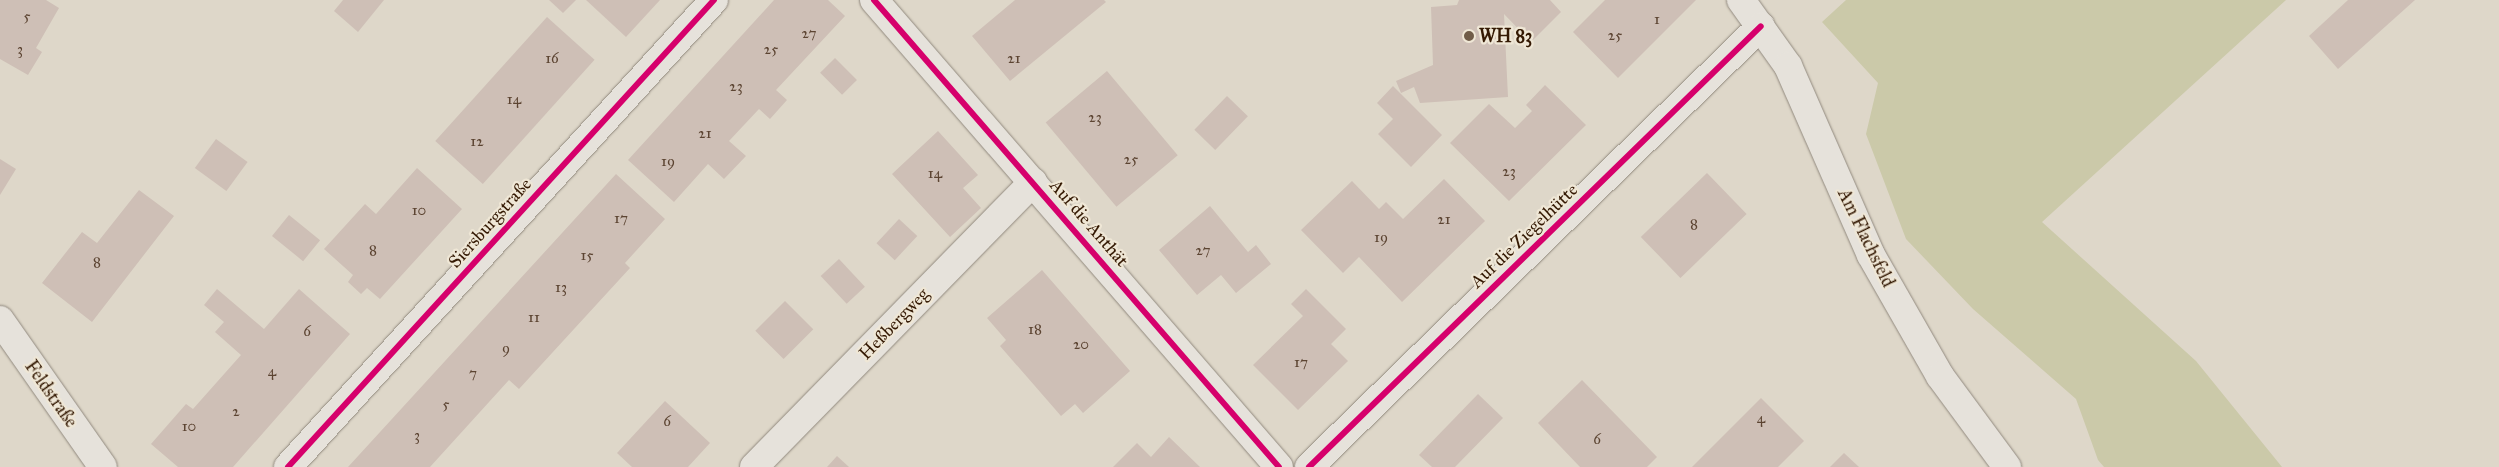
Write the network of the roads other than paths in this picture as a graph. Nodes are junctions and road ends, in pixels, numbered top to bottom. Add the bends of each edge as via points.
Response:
1 (714, 0) edge
2 (874, 0) edge
3 (1741, 0) edge
4 (1761, 26) junction
5 (1033, 182) junction
6 (0, 320) edge
7 (103, 467) edge
8 (288, 467) edge
9 (754, 467) edge
10 (1279, 467) edge
11 (1309, 467) edge
12 (2007, 467) edge

1 - 8 street, Siersburgstraße
2 - 5 street, Auf die Anthät
3 - 4 street, Am Flachsfeld
4 - 11 street, Auf die Ziegelhütte
4 - 12 street, Am Flachsfeld via 1788,66 1871,255 1940,376
5 - 9 street, Heßbergweg
5 - 10 street, Auf die Anthät
6 - 7 street, Feldstraße

